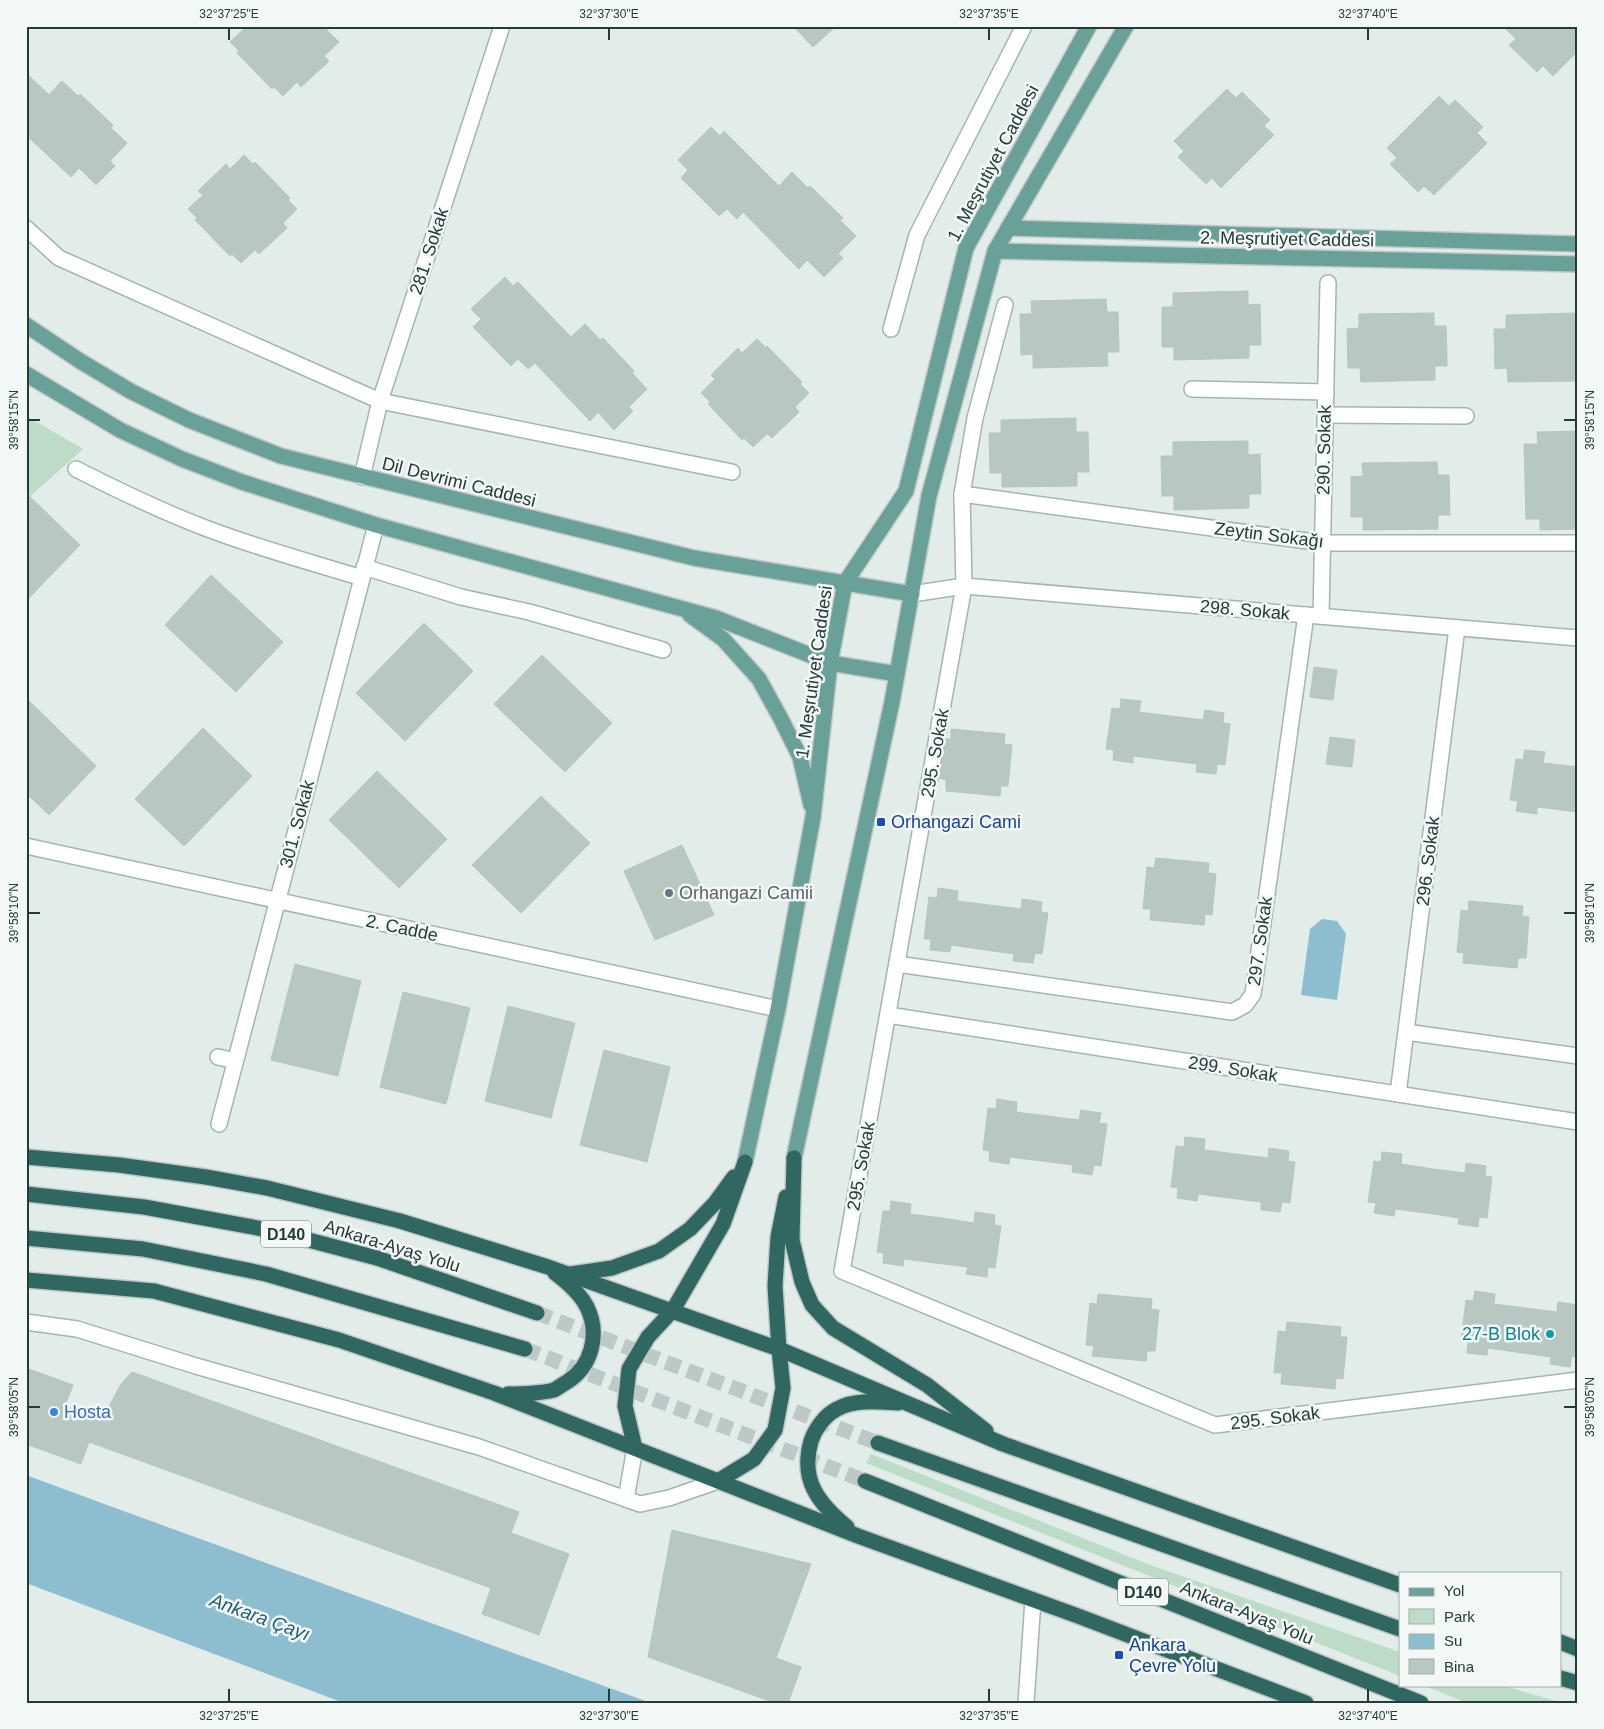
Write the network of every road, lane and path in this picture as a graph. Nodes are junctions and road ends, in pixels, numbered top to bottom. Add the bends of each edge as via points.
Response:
1 (502, 26) edge
2 (1024, 26) edge
3 (1089, 26) edge
4 (1126, 26) edge
5 (26, 228) edge
6 (1008, 228) junction
7 (1578, 244) edge
8 (995, 251) junction
9 (1578, 264) edge
10 (1328, 283) dead end
11 (1005, 305) dead end
12 (26, 325) edge
13 (891, 329) dead end
14 (26, 374) edge
15 (1192, 389) dead end
16 (1326, 392) junction
17 (380, 401) junction
18 (1325, 415) junction
19 (1466, 416) dead end
20 (76, 469) dead end
21 (732, 472) dead end
22 (362, 477) junction
23 (962, 494) junction
24 (376, 525) junction
25 (1322, 543) junction
26 (1578, 544) edge
27 (363, 572) junction
28 (844, 583) junction
29 (964, 586) junction
30 (912, 594) junction
31 (680, 608) junction
32 (1313, 616) junction
33 (1457, 628) junction
34 (1578, 638) edge
35 (662, 650) dead end
36 (830, 663) junction
37 (897, 674) junction
38 (813, 817) junction
39 (26, 846) edge
40 (277, 900) junction
41 (897, 964) junction
42 (778, 1008) junction
43 (888, 1015) junction
44 (1406, 1032) junction
45 (1578, 1056) edge
46 (218, 1057) dead end
47 (235, 1061) junction
48 (1398, 1094) junction
49 (1578, 1122) edge
50 (219, 1124) dead end
51 (26, 1158) edge
52 (794, 1158) junction
53 (745, 1162) junction
54 (26, 1194) edge
55 (26, 1238) edge
56 (548, 1267) junction
57 (569, 1275) junction
58 (26, 1280) edge
59 (673, 1310) junction
60 (537, 1313) tunnel mouth
61 (26, 1322) edge
62 (525, 1349) tunnel mouth
63 (779, 1349) junction
64 (1578, 1380) edge
65 (494, 1393) junction
66 (909, 1404) junction
67 (878, 1443) tunnel mouth
68 (1003, 1444) junction
69 (635, 1448) junction
70 (718, 1481) junction
71 (864, 1481) tunnel mouth
72 (626, 1499) junction
73 (858, 1536) junction
74 (1399, 1586) edge
75 (1033, 1600) junction
76 (1399, 1629) edge
77 (1562, 1643) edge
78 (1578, 1648) edge
79 (1562, 1679) edge
80 (1578, 1683) edge
81 (1278, 1692) junction
82 (1024, 1698) edge
83 (1291, 1703) edge
84 (1306, 1703) edge
85 (1422, 1703) edge

1 - 17 street, 281. Sokak
2 - 13 street via 917,235
3 - 28 main road, 1. Meşrutiyet Caddesi via 966,248 906,491
4 - 6 main road
5 - 17 street via 58,258
6 - 7 main road, 2. Meşrutiyet Caddesi
6 - 8 main road
8 - 9 main road, 2. Meşrutiyet Caddesi
8 - 30 main road via 929,496
10 - 16 street, 290. Sokak
11 - 23 street, 295. Sokak via 975,418
12 - 22 main road, Dil Devrimi Caddesi via 132,392 189,420 281,456
14 - 24 main road via 120,430 182,459
15 - 16 street
16 - 18 street, 290. Sokak
17 - 21 street
17 - 22 street, 281. Sokak
18 - 19 street
18 - 25 street, 290. Sokak
20 - 27 street via 209,530 255,546
22 - 28 main road, Dil Devrimi Caddesi via 694,558
23 - 25 street, Zeytin Sokağı
23 - 29 street, 295. Sokak
24 - 27 street, 301. Sokak
24 - 31 main road
25 - 26 street, Zeytin Sokağı
25 - 32 street, 290. Sokak
27 - 35 street via 529,612
27 - 40 street, 301. Sokak
28 - 30 main road, Dil Devrimi Caddesi
28 - 36 main road, 1. Meşrutiyet Caddesi
29 - 30 street, 298. Sokak
29 - 32 street, 298. Sokak
29 - 41 street, 295. Sokak
30 - 37 main road
31 - 36 main road via 716,618
31 - 38 main road via 723,639 759,679 800,757
32 - 33 street, 298. Sokak
32 - 41 street, 297. Sokak via 1253,994 1245,1005 1232,1012
33 - 34 street, 298. Sokak
33 - 44 street, 296. Sokak
36 - 37 main road
36 - 38 main road, 1. Meşrutiyet Caddesi
37 - 52 main road
38 - 42 main road, 1. Meşrutiyet Caddesi
39 - 40 street, 2. Cadde
40 - 42 street, 2. Cadde
40 - 47 street, 301. Sokak
41 - 43 street, 295. Sokak
42 - 53 main road, 1. Meşrutiyet Caddesi
43 - 48 street, 299. Sokak
43 - 64 street, 295. Sokak via 842,1271 1215,1425
44 - 45 street
44 - 48 street, 296. Sokak
46 - 47 street
47 - 50 street, 301. Sokak
48 - 49 street, 299. Sokak
51 - 56 highway via 119,1165 267,1188 400,1221
52 - 63 highway via 778,1237 775,1286
52 - 68 highway via 792,1240 802,1282 812,1305 833,1328 927,1385
53 - 57 highway via 703,1216 659,1252 612,1268
53 - 59 highway via 723,1224
54 - 60 highway, Ankara-Ayaş Yolu / D140 via 144,1207 274,1230 377,1258
55 - 62 highway, D140 via 143,1249 266,1274
56 - 57 highway
56 - 65 highway via 570,1285 587,1306 594,1331 590,1356 578,1375 555,1389 529,1395
57 - 59 highway
58 - 65 highway via 154,1291 339,1340
59 - 63 highway
59 - 69 highway via 648,1338 629,1369 624,1406
61 - 72 street via 76,1329 479,1447
63 - 66 highway
63 - 70 highway via 783,1388 775,1430 754,1459
65 - 69 highway
66 - 68 highway
66 - 73 highway via 865,1401 837,1408 814,1433 808,1454 808,1473 813,1488 828,1511
67 - 76 highway, Ankara-Ayaş Yolu
68 - 74 highway
69 - 70 highway
69 - 72 street
70 - 72 street via 640,1504
70 - 73 highway
71 - 85 highway, Ankara-Ayaş Yolu / D140
73 - 75 highway
75 - 81 highway
75 - 82 street
77 - 78 highway
79 - 80 highway
81 - 83 highway
81 - 84 highway

